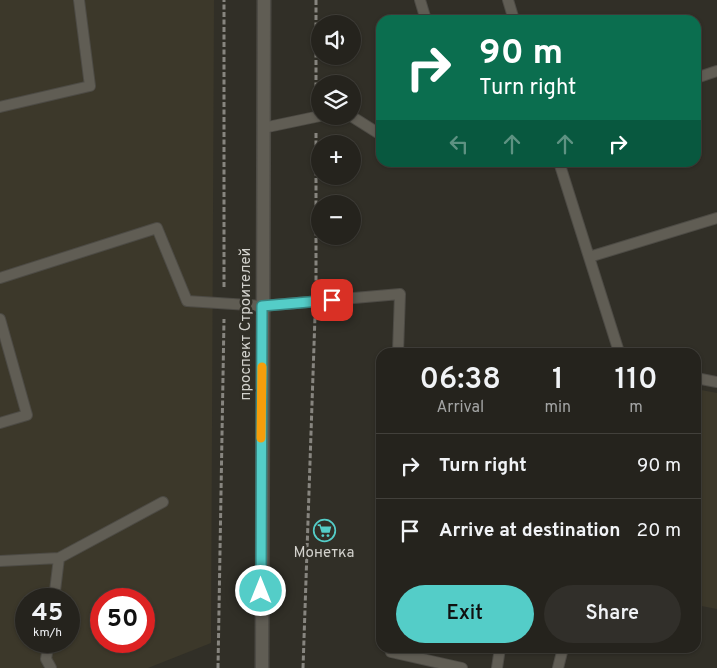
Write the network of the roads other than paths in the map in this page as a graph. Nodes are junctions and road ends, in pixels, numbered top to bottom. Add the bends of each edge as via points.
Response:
1 (79, 0) edge
2 (264, 0) edge
3 (420, 0) edge
4 (508, 0) edge
5 (424, 15) edge
6 (512, 15) edge
7 (717, 71) edge
8 (701, 76) edge
9 (0, 107) edge
10 (311, 118) edge
11 (361, 122) edge
12 (263, 128) junction
13 (376, 132) edge
14 (561, 167) edge
15 (717, 218) edge
16 (589, 257) junction
17 (0, 278) edge
18 (262, 306) junction
19 (0, 319) edge
20 (398, 348) edge
21 (618, 348) edge
22 (701, 379) edge
23 (717, 382) edge
24 (0, 423) edge
25 (163, 502) dead end
26 (59, 558) junction
27 (0, 561) edge
28 (55, 588) edge
29 (47, 653) edge
30 (395, 653) edge
31 (499, 653) edge
32 (562, 653) edge
33 (51, 668) edge
34 (262, 668) edge
35 (462, 668) edge
36 (497, 668) edge
37 (558, 668) edge

1 - 9 lane via 90,86
2 - 12 main road, проспект Строителей
3 - 5 lane
4 - 6 lane
7 - 8 lane
10 - 12 lane
11 - 13 lane
12 - 18 main road, проспект Строителей
14 - 16 lane
15 - 16 lane
16 - 21 lane
17 - 18 lane via 156,228 187,301
18 - 20 lane via 400,294
18 - 34 main road, проспект Строителей
19 - 24 lane via 27,415
22 - 23 lane
25 - 26 lane
26 - 27 lane
26 - 28 lane
29 - 33 lane
30 - 35 lane
31 - 36 lane
32 - 37 lane

